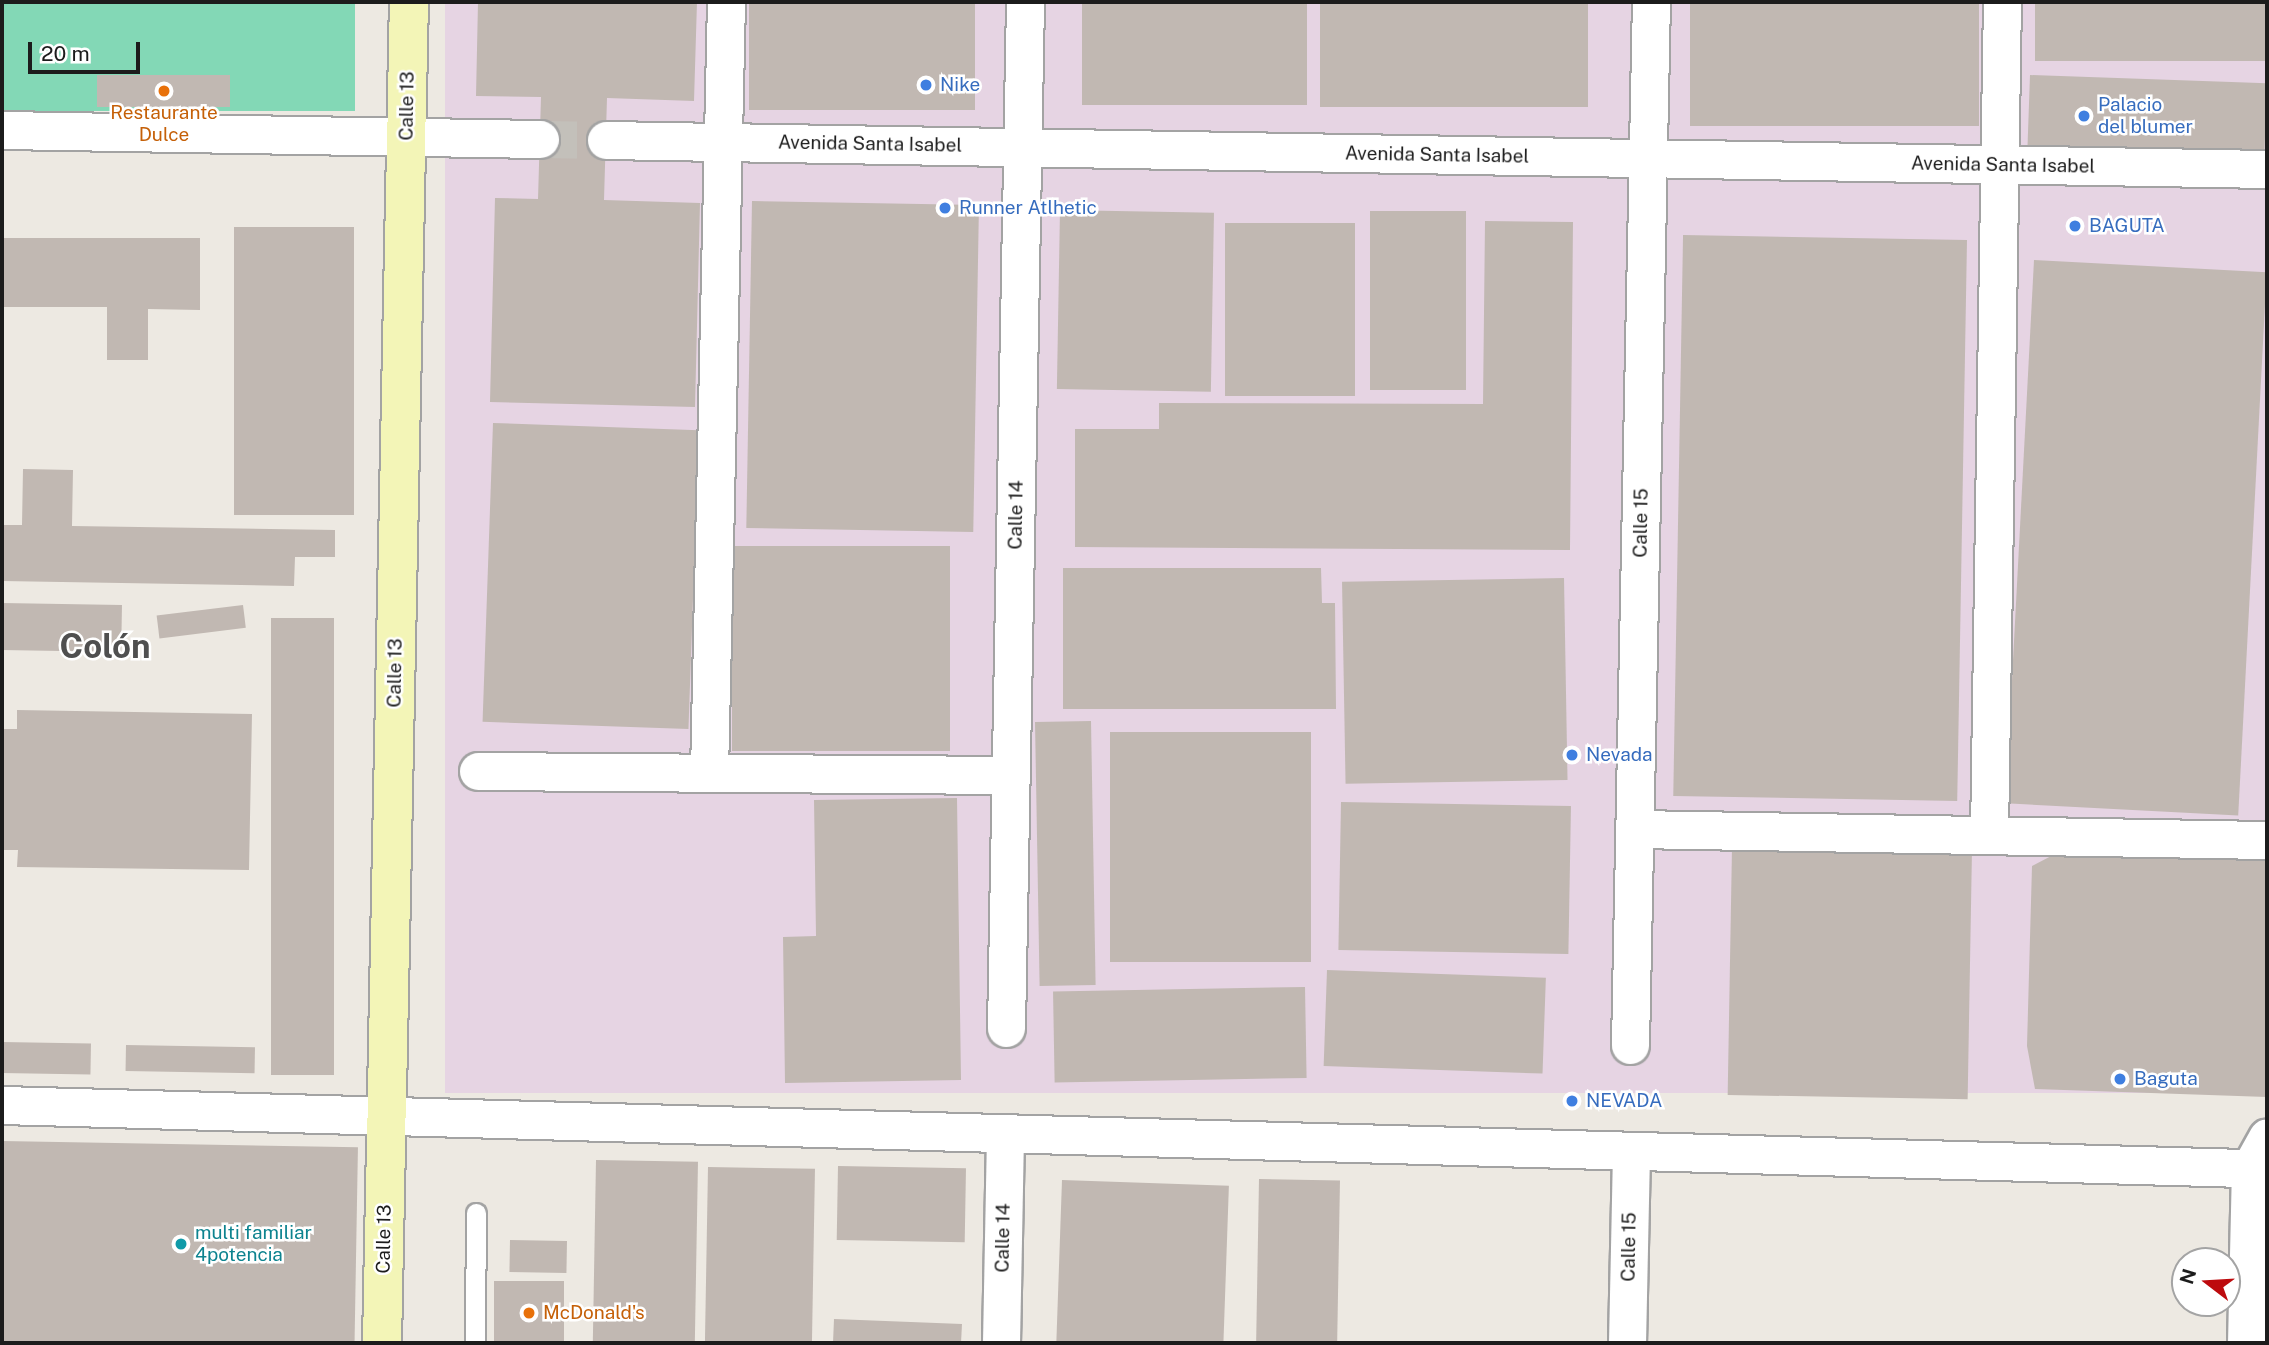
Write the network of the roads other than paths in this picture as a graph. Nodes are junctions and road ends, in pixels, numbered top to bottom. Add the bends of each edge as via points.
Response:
1 (409, 2) edge
2 (726, 2) edge
3 (1025, 2) edge
4 (1651, 2) edge
5 (2002, 2) edge
6 (2, 130) edge
7 (406, 137) junction
8 (540, 139) tunnel mouth
9 (606, 140) tunnel mouth
10 (724, 141) junction
11 (1022, 148) junction
12 (1648, 158) junction
13 (2000, 165) junction
14 (2267, 169) edge
15 (478, 771) dead end
16 (709, 773) junction
17 (1011, 775) junction
18 (1635, 829) junction
19 (1989, 835) junction
20 (2267, 840) edge
21 (1006, 1028) dead end
22 (1630, 1045) dead end
23 (2, 1105) edge
24 (386, 1116) junction
25 (1005, 1133) junction
26 (2267, 1137) edge
27 (1631, 1151) junction
28 (2250, 1168) junction
29 (476, 1213) dead end
30 (382, 1343) edge
31 (475, 1343) edge
32 (1001, 1343) edge
33 (1627, 1343) edge
34 (2246, 1343) edge

1 - 7 main road, Calle 13
2 - 10 street
3 - 11 street, Calle 14
4 - 12 street, Calle 15
5 - 13 street
6 - 7 street
7 - 8 street
7 - 24 main road, Calle 13
9 - 10 street, Avenida Santa Isabel
10 - 11 street, Avenida Santa Isabel
10 - 16 street
11 - 12 street, Avenida Santa Isabel
11 - 17 street, Calle 14
12 - 13 street, Avenida Santa Isabel
12 - 18 street, Calle 15
13 - 14 street, Avenida Santa Isabel
13 - 19 street
15 - 16 street
16 - 17 street
17 - 21 street, Calle 14
18 - 19 street
18 - 22 street, Calle 15
19 - 20 street
23 - 24 street
24 - 25 street
24 - 30 main road, Calle 13
25 - 27 street
25 - 32 street, Calle 14
26 - 28 street
27 - 28 street
27 - 33 street, Calle 15
28 - 34 street
29 - 31 lane

